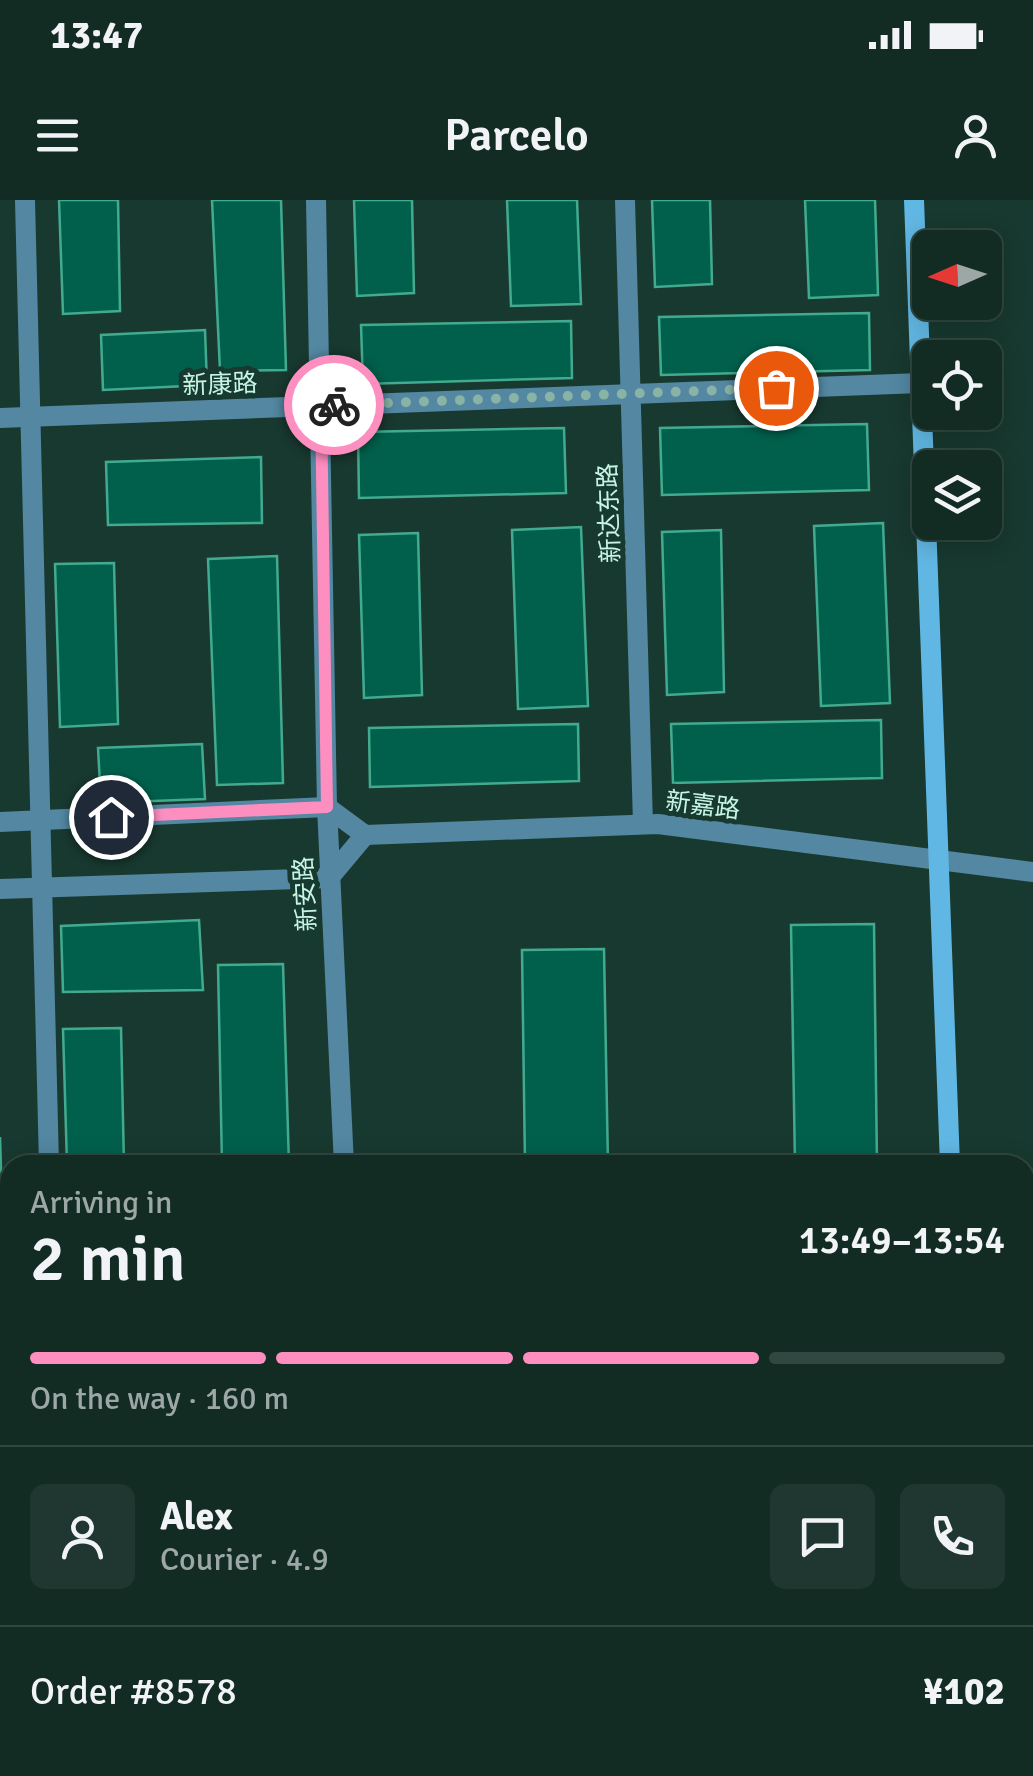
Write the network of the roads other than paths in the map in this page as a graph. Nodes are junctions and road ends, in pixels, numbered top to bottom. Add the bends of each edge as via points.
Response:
1 (25, 200) edge
2 (316, 200) edge
3 (625, 200) edge
4 (914, 200) edge
5 (919, 340) edge
6 (912, 382) edge
7 (630, 394) junction
8 (321, 406) junction
9 (28, 417) junction
10 (0, 418) edge
11 (923, 430) edge
12 (327, 807) junction
13 (40, 820) junction
14 (0, 822) edge
15 (643, 824) junction
16 (365, 835) junction
17 (939, 860) junction
18 (1033, 872) edge
19 (329, 878) junction
20 (41, 888) junction
21 (0, 889) edge
22 (49, 1155) edge
23 (343, 1155) edge
24 (950, 1155) edge

1 - 9 street
2 - 8 street, 新安路
3 - 7 street, 新达东路
4 - 5 street
6 - 7 street, 新康路
7 - 8 street, 新康路
7 - 15 street, 新达东路
8 - 9 street, 新康路
8 - 12 street, 新安路
9 - 10 street, 新康路
9 - 13 street
11 - 17 street
12 - 13 street
12 - 16 street
12 - 19 street, 新安路
13 - 14 street
13 - 20 street
15 - 16 street, 新嘉路
15 - 17 street, 新嘉路
16 - 19 street
17 - 18 street, 新嘉路
17 - 24 street
19 - 20 street
19 - 23 street, 新安路
20 - 21 street
20 - 22 street

